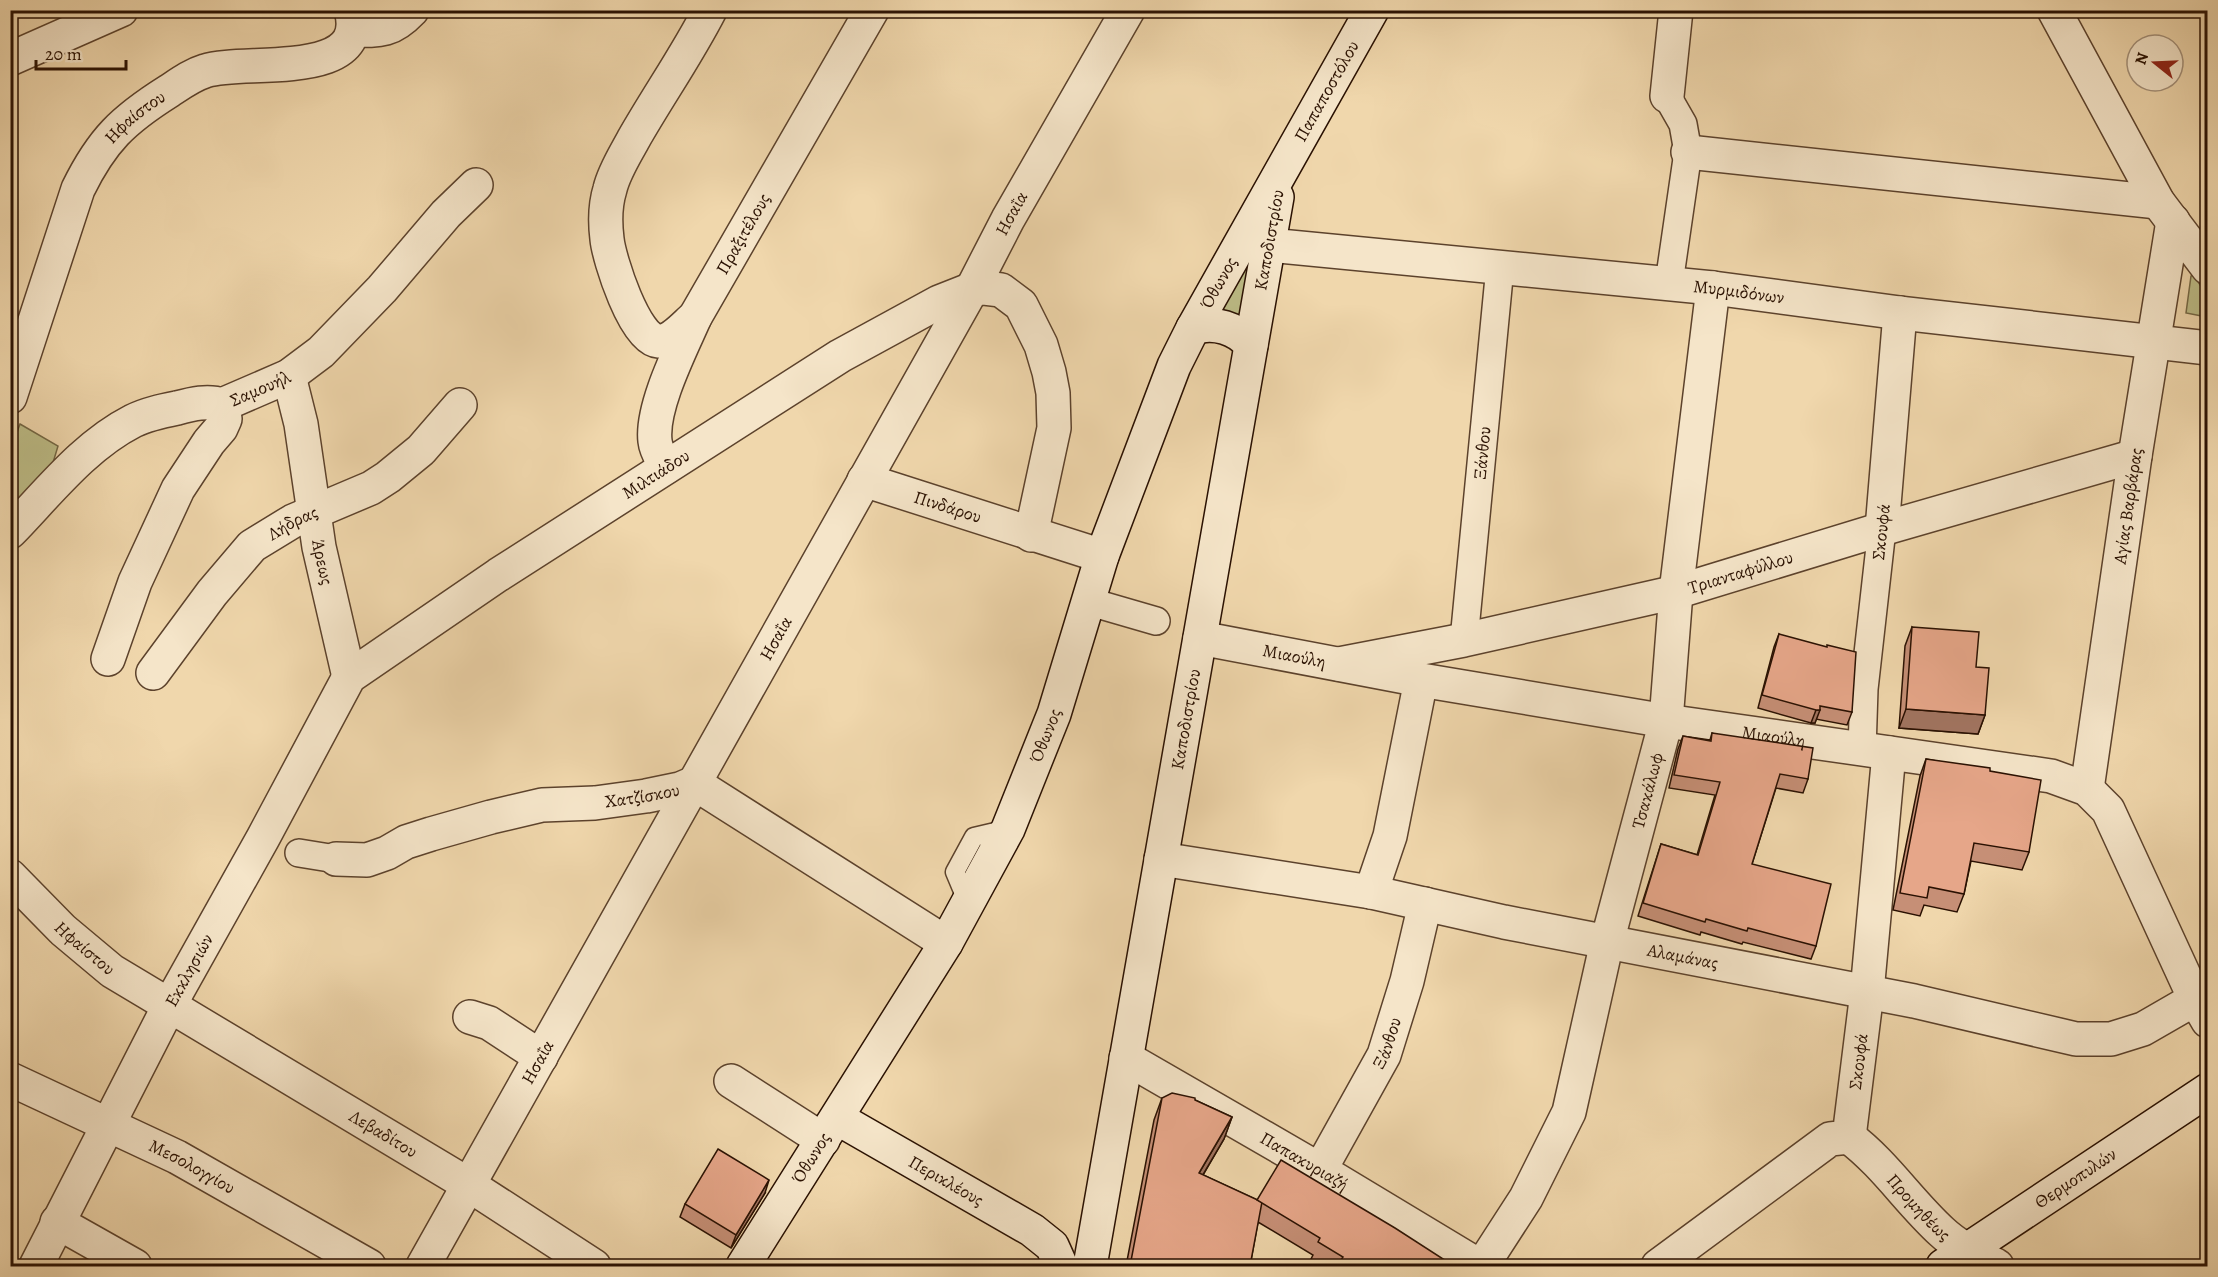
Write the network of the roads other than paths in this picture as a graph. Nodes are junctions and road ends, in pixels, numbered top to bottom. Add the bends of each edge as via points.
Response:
1 (121, 10) edge
2 (412, 10) edge
3 (710, 10) edge
4 (872, 10) edge
5 (1128, 10) edge
6 (1372, 10) edge
7 (1676, 10) edge
8 (2054, 10) edge
9 (352, 20) edge
10 (10, 59) edge
11 (1667, 96) joint
12 (1688, 152) junction
13 (1282, 171) junction
14 (476, 186) dead end
15 (2165, 211) junction
16 (1269, 245) junction
17 (1500, 267) junction
18 (2208, 268) edge
19 (1669, 283) junction
20 (1713, 288) junction
21 (972, 289) junction
22 (1900, 313) junction
23 (695, 317) junction
24 (1193, 328) junction
25 (2153, 342) junction
26 (1251, 345) junction
27 (2208, 348) edge
28 (289, 376) junction
29 (10, 397) edge
30 (222, 405) junction
31 (460, 405) dead end
32 (2135, 456) junction
33 (666, 467) junction
34 (864, 480) junction
35 (314, 512) junction
36 (1882, 529) junction
37 (10, 532) edge
38 (1031, 535) junction
39 (1102, 556) junction
40 (1677, 592) junction
41 (1087, 601) junction
42 (1156, 621) dead end
43 (1200, 638) junction
44 (1464, 640) junction
45 (108, 659) dead end
46 (1339, 664) junction
47 (153, 673) dead end
48 (349, 677) junction
49 (1421, 680) junction
50 (1666, 721) junction
51 (1876, 752) junction
52 (694, 783) junction
53 (2087, 789) junction
54 (299, 853) dead end
55 (336, 859) joint
56 (1161, 859) junction
57 (13, 885) edge
58 (1371, 892) junction
59 (1425, 904) junction
60 (1607, 942) junction
61 (946, 943) junction
62 (1867, 992) junction
63 (2203, 1003) edge
64 (169, 1006) junction
65 (470, 1017) dead end
66 (541, 1057) junction
67 (1126, 1058) junction
68 (10, 1079) edge
69 (730, 1081) dead end
70 (2208, 1090) edge
71 (108, 1124) junction
72 (830, 1129) junction
73 (1849, 1137) junction
74 (1320, 1170) junction
75 (469, 1185) junction
76 (57, 1222) junction
77 (1093, 1252) edge
78 (1057, 1256) edge
79 (10, 1258) edge
80 (1955, 1258) edge
81 (27, 1266) edge
82 (36, 1266) edge
83 (135, 1266) edge
84 (369, 1266) edge
85 (423, 1266) edge
86 (594, 1266) edge
87 (743, 1266) edge
88 (1481, 1266) edge
89 (1658, 1266) edge
90 (1997, 1266) edge

1 - 10 street
2 - 9 street, Ηφαίστου via 386,30
3 - 23 street via 619,166 607,205 611,259 643,332 652,340 664,340
4 - 23 street, Πραξιτέλους
5 - 21 street, Ησαΐα
6 - 13 street, Παπαποστόλου
7 - 11 street
8 - 15 street
9 - 29 street, Ηφαίστου via 345,48 326,58 206,70 156,99 115,131 78,189
11 - 12 street via 1683,124
12 - 15 street
12 - 19 street
13 - 16 street, Καποδιστρίου
13 - 24 street, Όθωνος
14 - 28 street, Σαμουήλ via 321,352
15 - 18 street
15 - 25 street, Αγίας Βαρβάρας
16 - 17 street, Μυρμιδόνων
16 - 26 street, Καποδιστρίου
17 - 19 street, Μυρμιδόνων
17 - 44 street, Ξάνθου
19 - 20 street, Μυρμιδόνων
20 - 22 street, Μυρμιδόνων
20 - 40 street, Τσακάλωφ
21 - 33 street, Μιλτιάδου via 939,302 840,356
21 - 34 street, Ησαΐα
21 - 38 street via 993,288 1014,298 1032,323 1047,362 1054,428
22 - 25 street, Μυρμιδόνων
22 - 36 street, Σκουφά
23 - 33 street, Πραξιτέλους via 657,419 656,444
24 - 26 street via 1223,327 1238,332
24 - 39 street, Όθωνος via 1174,366
25 - 27 street, Μυρμιδόνων
25 - 32 street, Αγίας Βαρβάρας
26 - 43 street, Καποδιστρίου
28 - 30 street, Σαμουήλ
28 - 35 street, Άρεως via 301,424
30 - 37 street, Σαμουήλ via 214,402 172,409 121,428 70,470
30 - 45 street via 225,419 221,428 178,489 135,582
31 - 35 street, Λήδρας via 421,450 388,477
32 - 36 street, Τριανταφύλλου
32 - 53 street, Αγίας Βαρβάρας
33 - 48 street, Μιλτιάδου
34 - 38 street, Πινδάρου
34 - 52 street, Ησαΐα
35 - 47 street, Λήδρας via 252,546
35 - 48 street, Άρεως
36 - 40 street, Τριανταφύλλου
36 - 51 street, Σκουφά via 1864,689
38 - 39 street, Πινδάρου
39 - 41 street, Όθωνος
40 - 44 street, Τριανταφύλλου
40 - 50 street, Τσακάλωφ
41 - 42 street
41 - 61 street, Όθωνος via 1054,714 1008,829
43 - 46 street, Μιαούλη
43 - 56 street, Καποδιστρίου
44 - 46 street, Τριανταφύλλου
46 - 49 street, Μιαούλη
48 - 64 street, Εκκλησιών
49 - 50 street, Μιαούλη
49 - 58 street via 1390,836
50 - 51 street, Μιαούλη
50 - 60 street, Τσακάλωφ
51 - 53 street, Μιαούλη via 2051,776
51 - 62 street, Σκουφά
52 - 55 street, Χατζίσκου via 645,796 542,805 431,834 367,860
52 - 61 street, Χατζίσκου
52 - 66 street, Ησαΐα
53 - 63 street, Μιαούλη via 2108,810
54 - 55 street
56 - 58 street, Αλαμάνας
56 - 67 street, Καποδιστρίου
57 - 64 street, Ηφαίστου via 91,955
58 - 59 street, Αλαμάνας
59 - 60 street, Αλαμάνας
59 - 74 street, Ξάνθου via 1384,1055
60 - 62 street, Αλαμάνας
60 - 88 street, Τσακάλωφ via 1569,1112 1526,1198
61 - 72 street, Όθωνος
62 - 63 street, Αλαμάνας via 2076,1039 2110,1039
62 - 73 street, Σκουφά
64 - 71 street, Εκκλησιών
64 - 75 street, Λεβαδίτου
65 - 66 street via 489,1023
66 - 75 street, Ησαΐα
67 - 74 street, Παπακυριαζή
67 - 77 street, Καποδιστρίου
68 - 71 street, Μεσολογγίου
69 - 72 street, Περικλέους
70 - 80 street, Θερμοπυλών
71 - 76 street, Εκκλησιών
71 - 84 street, Μεσολογγίου via 177,1157
72 - 78 street, Περικλέους via 1032,1230
72 - 87 street, Όθωνος
73 - 80 street, Προμηθέως via 1867,1150 1943,1233
73 - 89 street via 1830,1139
74 - 88 street, Παπακυριαζή
75 - 85 street, Ησαΐα
75 - 86 street, Λεβαδίτου
76 - 82 street, Εκκλησιών
76 - 83 street
77 - 78 street via 1081,1242
79 - 81 street
80 - 90 street, Προμηθέως

